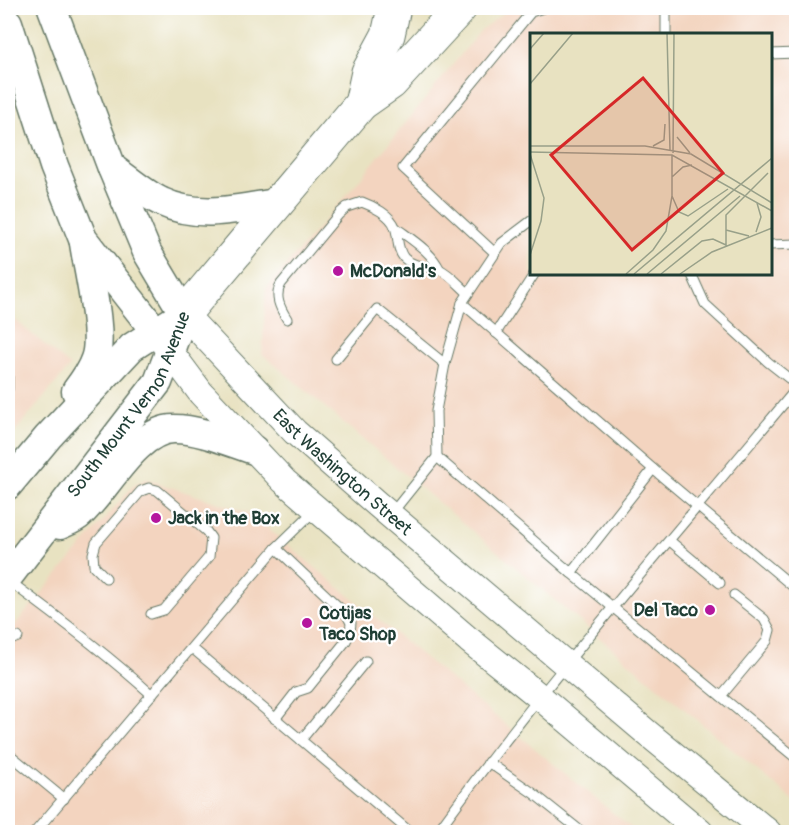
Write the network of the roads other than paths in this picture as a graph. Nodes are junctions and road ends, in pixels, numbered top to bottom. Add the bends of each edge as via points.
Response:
1 (52, 8) edge
2 (394, 8) edge
3 (460, 8) edge
4 (543, 8) edge
5 (666, 8) edge
6 (8, 23) edge
7 (666, 33) edge
8 (796, 53) edge
9 (771, 54) edge
10 (361, 104) junction
11 (112, 168) junction
12 (276, 203) junction
13 (530, 222) edge
14 (395, 227) junction
15 (83, 239) junction
16 (796, 244) edge
17 (771, 245) edge
18 (495, 253) junction
19 (440, 270) junction
20 (534, 274) edge
21 (691, 274) edge
22 (468, 293) junction
23 (462, 303) junction
24 (184, 314) junction
25 (287, 318) dead end
26 (496, 333) junction
27 (163, 341) junction
28 (336, 359) dead end
29 (445, 364) junction
30 (8, 373) edge
31 (796, 384) edge
32 (8, 389) edge
33 (796, 390) edge
34 (48, 436) junction
35 (254, 450) junction
36 (437, 457) junction
37 (653, 469) junction
38 (8, 485) edge
39 (698, 507) junction
40 (316, 508) junction
41 (390, 515) junction
42 (39, 535) junction
43 (670, 541) junction
44 (276, 548) junction
45 (571, 573) junction
46 (8, 578) edge
47 (106, 578) dead end
48 (720, 583) dead end
49 (796, 589) edge
50 (734, 595) dead end
51 (614, 609) junction
52 (151, 614) dead end
53 (18, 637) dead end
54 (8, 641) edge
55 (192, 648) junction
56 (366, 661) dead end
57 (567, 664) junction
58 (152, 695) junction
59 (721, 696) junction
60 (540, 697) junction
61 (275, 719) junction
62 (301, 740) junction
63 (8, 753) edge
64 (796, 758) edge
65 (488, 762) junction
66 (64, 799) junction
67 (35, 832) edge
68 (410, 832) edge
69 (438, 832) edge
70 (582, 832) edge
71 (700, 832) edge
72 (768, 832) edge

1 - 11 main road, East Washington Street
2 - 10 highway via 388,35 368,72
3 - 10 highway via 391,83
4 - 18 lane via 531,12 403,168
5 - 7 lane
6 - 15 main road via 54,166
8 - 9 lane
10 - 12 highway
11 - 12 main road via 160,201 179,209 223,211
11 - 24 main road, East Washington Street via 147,252
12 - 24 highway
13 - 18 lane
14 - 19 lane via 428,252
14 - 19 lane via 399,250 405,258 420,267
14 - 25 lane via 381,212 362,202 346,207 277,291
15 - 27 main road
15 - 34 main road via 97,326 96,357
16 - 17 lane
18 - 22 lane
19 - 22 lane
20 - 26 lane
21 - 31 lane via 705,304
22 - 23 lane
23 - 26 lane
23 - 29 lane
24 - 27 main road, South Mount Vernon Avenue
24 - 41 main road, East Washington Street via 295,432
26 - 37 lane
27 - 34 main road, South Mount Vernon Avenue via 132,347
27 - 35 main road via 201,393
27 - 42 main road, South Mount Vernon Avenue via 158,382
28 - 29 lane via 377,309
29 - 36 lane via 436,411
30 - 32 lane
33 - 39 lane
34 - 38 main road, South Mount Vernon Avenue
35 - 40 main road
35 - 42 main road via 187,430 160,431 141,443 79,515
36 - 41 lane
36 - 45 lane
37 - 39 lane
37 - 45 lane
39 - 43 lane
39 - 49 lane
40 - 44 lane
40 - 60 main road
41 - 57 main road, East Washington Street
42 - 46 main road, South Mount Vernon Avenue
43 - 48 lane
43 - 51 lane
44 - 55 lane
44 - 61 lane via 351,622 346,641 308,688 296,692
45 - 51 lane
46 - 58 lane
47 - 52 lane via 94,566 96,543 141,491 157,490 206,531 212,545 209,557 171,603
50 - 59 lane via 764,619 770,630 767,641
51 - 57 lane
51 - 59 lane
53 - 54 lane
55 - 58 lane
55 - 61 lane
56 - 62 lane
57 - 60 lane
57 - 72 main road, East Washington Street
58 - 66 lane
59 - 64 lane
60 - 65 lane
60 - 71 main road
61 - 62 lane
62 - 68 lane
63 - 66 lane
65 - 69 lane
65 - 70 lane
66 - 67 lane

